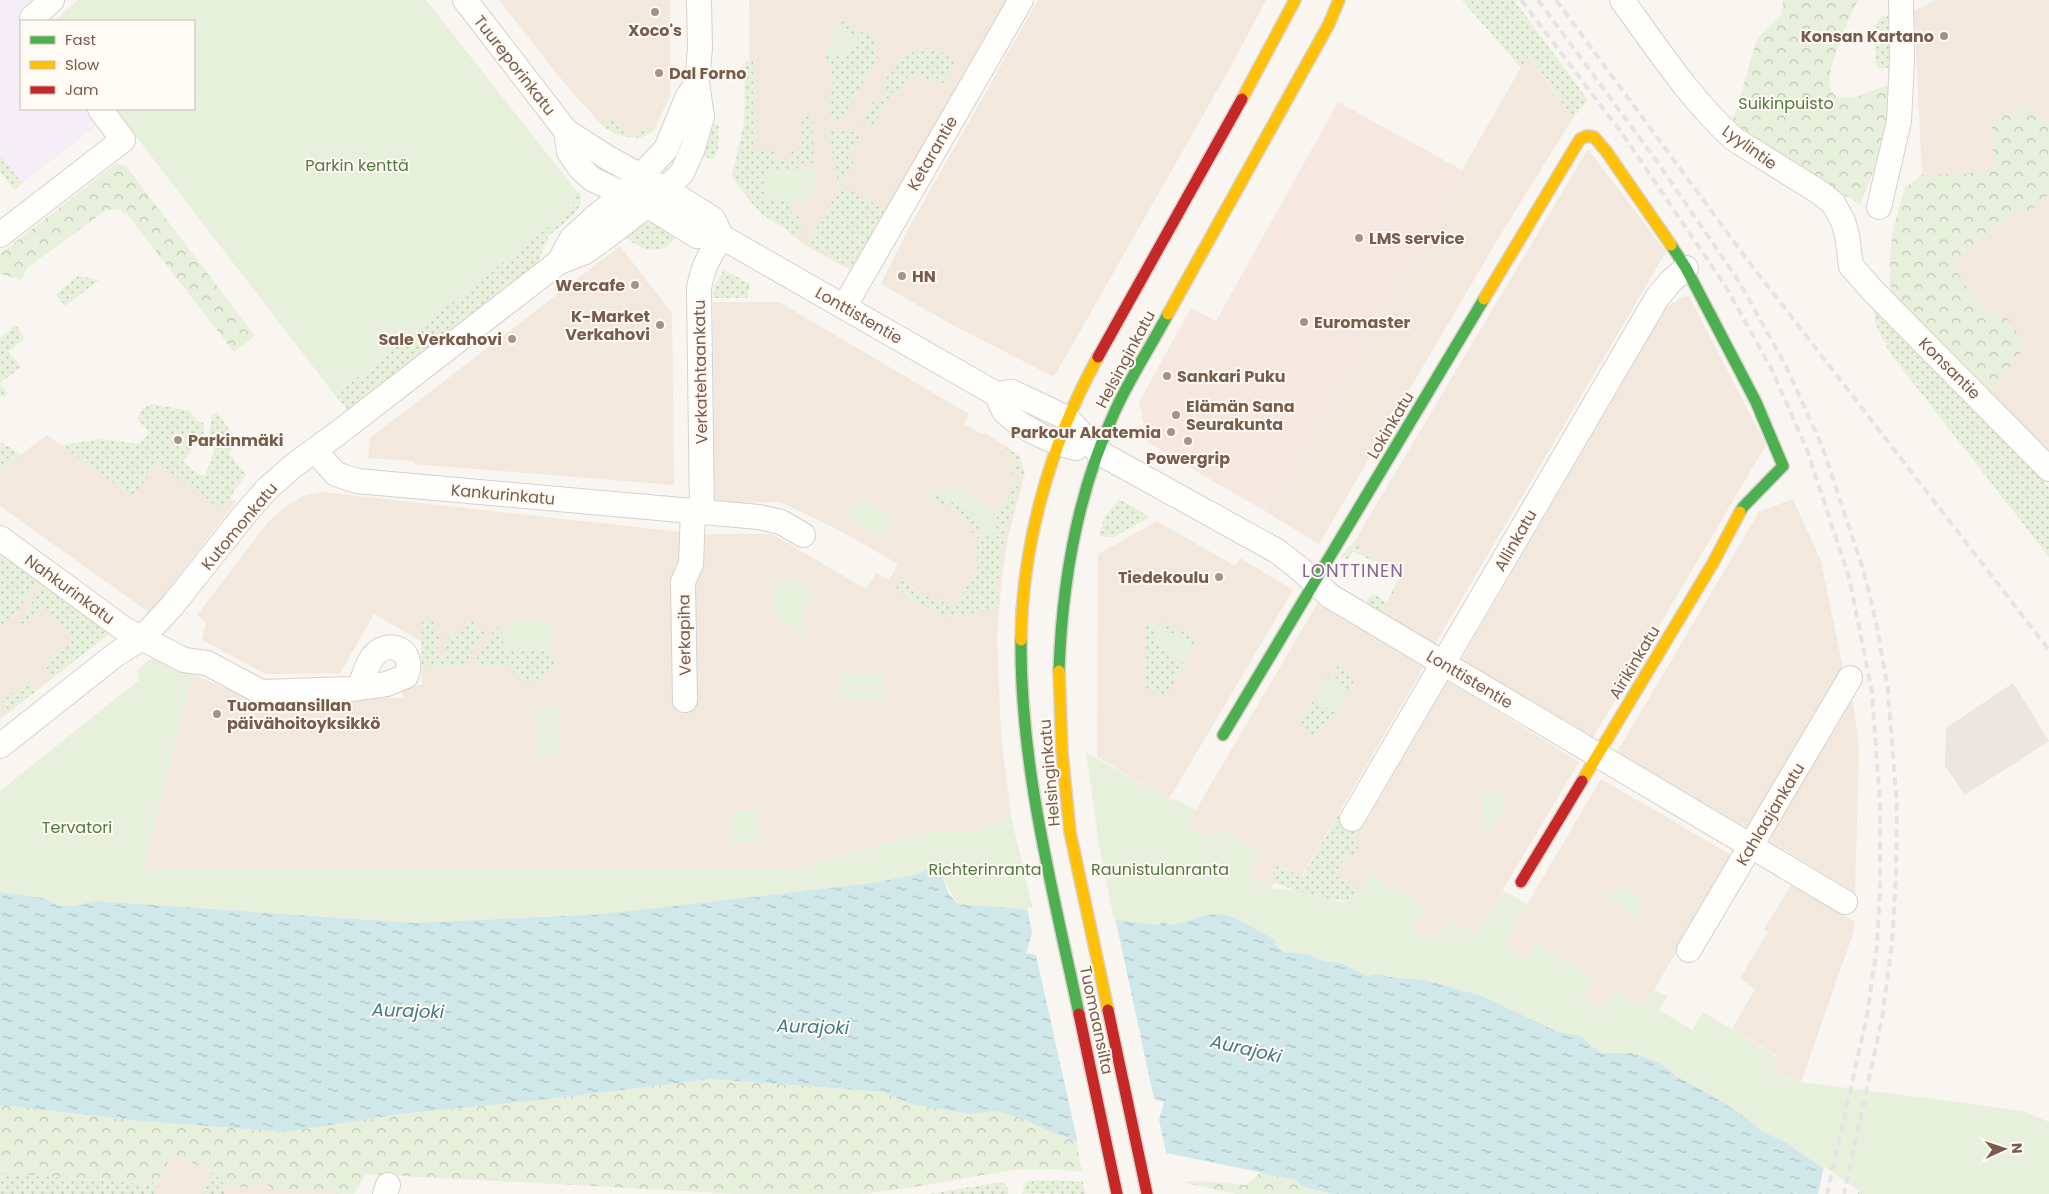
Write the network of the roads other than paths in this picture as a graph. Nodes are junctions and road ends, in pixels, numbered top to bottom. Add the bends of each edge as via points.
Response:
1 (52, 0) edge
2 (465, 0) edge
3 (699, 0) edge
4 (1020, 0) edge
5 (1295, 0) edge
6 (1339, 0) edge
7 (1622, 0) edge
8 (1901, 0) edge
9 (33, 20) edge
10 (697, 83) junction
11 (101, 110) edge
12 (566, 131) junction
13 (641, 176) junction
14 (665, 189) junction
15 (623, 195) junction
16 (648, 206) junction
17 (1879, 207) dead end
18 (0, 235) edge
19 (722, 237) junction
20 (559, 262) junction
21 (1851, 266) joint
22 (1686, 268) junction
23 (844, 307) junction
24 (996, 394) junction
25 (1067, 418) junction
26 (1058, 444) junction
27 (315, 451) junction
28 (1098, 452) junction
29 (2049, 469) edge
30 (698, 512) junction
31 (804, 535) dead end
32 (0, 538) edge
33 (1315, 582) junction
34 (142, 638) junction
35 (1444, 664) junction
36 (1850, 678) dead end
37 (360, 687) dead end
38 (685, 700) dead end
39 (1223, 735) dead end
40 (0, 746) edge
41 (1597, 755) junction
42 (1352, 819) dead end
43 (1750, 846) junction
44 (1044, 853) joint
45 (1075, 858) joint
46 (1521, 882) dead end
47 (1845, 902) dead end
48 (1690, 950) dead end
49 (1117, 1194) edge
50 (1147, 1194) edge

1 - 9 street
2 - 12 street, Tuureporinkatu
3 - 10 street
4 - 23 street, Ketarantie
5 - 25 main road, Helsinginkatu via 1085,379
6 - 28 main road, Helsinginkatu via 1329,24 1115,410
7 - 21 street, Lyylintie via 1685,85 1728,134 1833,203 1844,221
8 - 17 street via 1899,121
10 - 13 street via 687,98 666,149
10 - 14 street via 702,117 699,132 682,173
11 - 18 street via 123,140
12 - 13 street, Tuureporinkatu
12 - 15 street, Tuureporinkatu via 569,152 580,168 592,179
13 - 14 street, Tuureporinkatu
13 - 15 street, Kutomonkatu
14 - 16 street, Kutomonkatu
14 - 19 street, Lonttistentie via 713,219
15 - 16 street, Tuureporinkatu
15 - 20 street, Kutomonkatu via 572,238
16 - 19 street, Lonttistentie via 697,236
16 - 20 street, Kutomonkatu via 586,252
19 - 23 street, Lonttistentie
19 - 30 street, Verkatehtaankatu via 707,258 699,289
20 - 27 street, Kutomonkatu
21 - 29 street, Konsantie
22 - 33 main road, Lokinkatu via 1606,150 1594,137 1580,138
22 - 35 street, Allinkatu via 1657,298
22 - 41 main road, Airikinkatu via 1760,410 1783,466 1743,507 1713,563
23 - 24 street, Lonttistentie
24 - 25 street, Lonttistentie via 1012,392
24 - 26 street, Lonttistentie via 1004,410
25 - 26 main road, Helsinginkatu
25 - 28 street, Lonttistentie
26 - 28 street, Lonttistentie
26 - 44 main road, Helsinginkatu via 1035,529 1021,624 1023,712
27 - 30 street, Kankurinkatu via 336,474 357,482
27 - 34 street, Kutomonkatu via 267,489
28 - 33 street, Lonttistentie via 1277,551
28 - 45 main road, Helsinginkatu via 1071,548 1062,602 1058,658 1061,748
30 - 31 street, Kankurinkatu via 773,519
30 - 38 street, Verkapiha via 691,564 683,582
32 - 34 street, Nahkurinkatu via 124,629
33 - 35 street, Lonttistentie via 1330,596
33 - 39 main road, Lokinkatu
34 - 37 street, Nahkurinkatu via 184,660 207,663 261,692
34 - 40 street, Kutomonkatu
35 - 41 street, Lonttistentie
35 - 42 street, Allinkatu
36 - 43 street, Kahlaajankatu
41 - 43 street, Lonttistentie
41 - 46 main road, Airikinkatu
43 - 47 street, Lonttistentie
43 - 48 street, Kahlaajankatu
44 - 49 main road, Tuomaansilta
45 - 50 main road, Tuomaansilta

